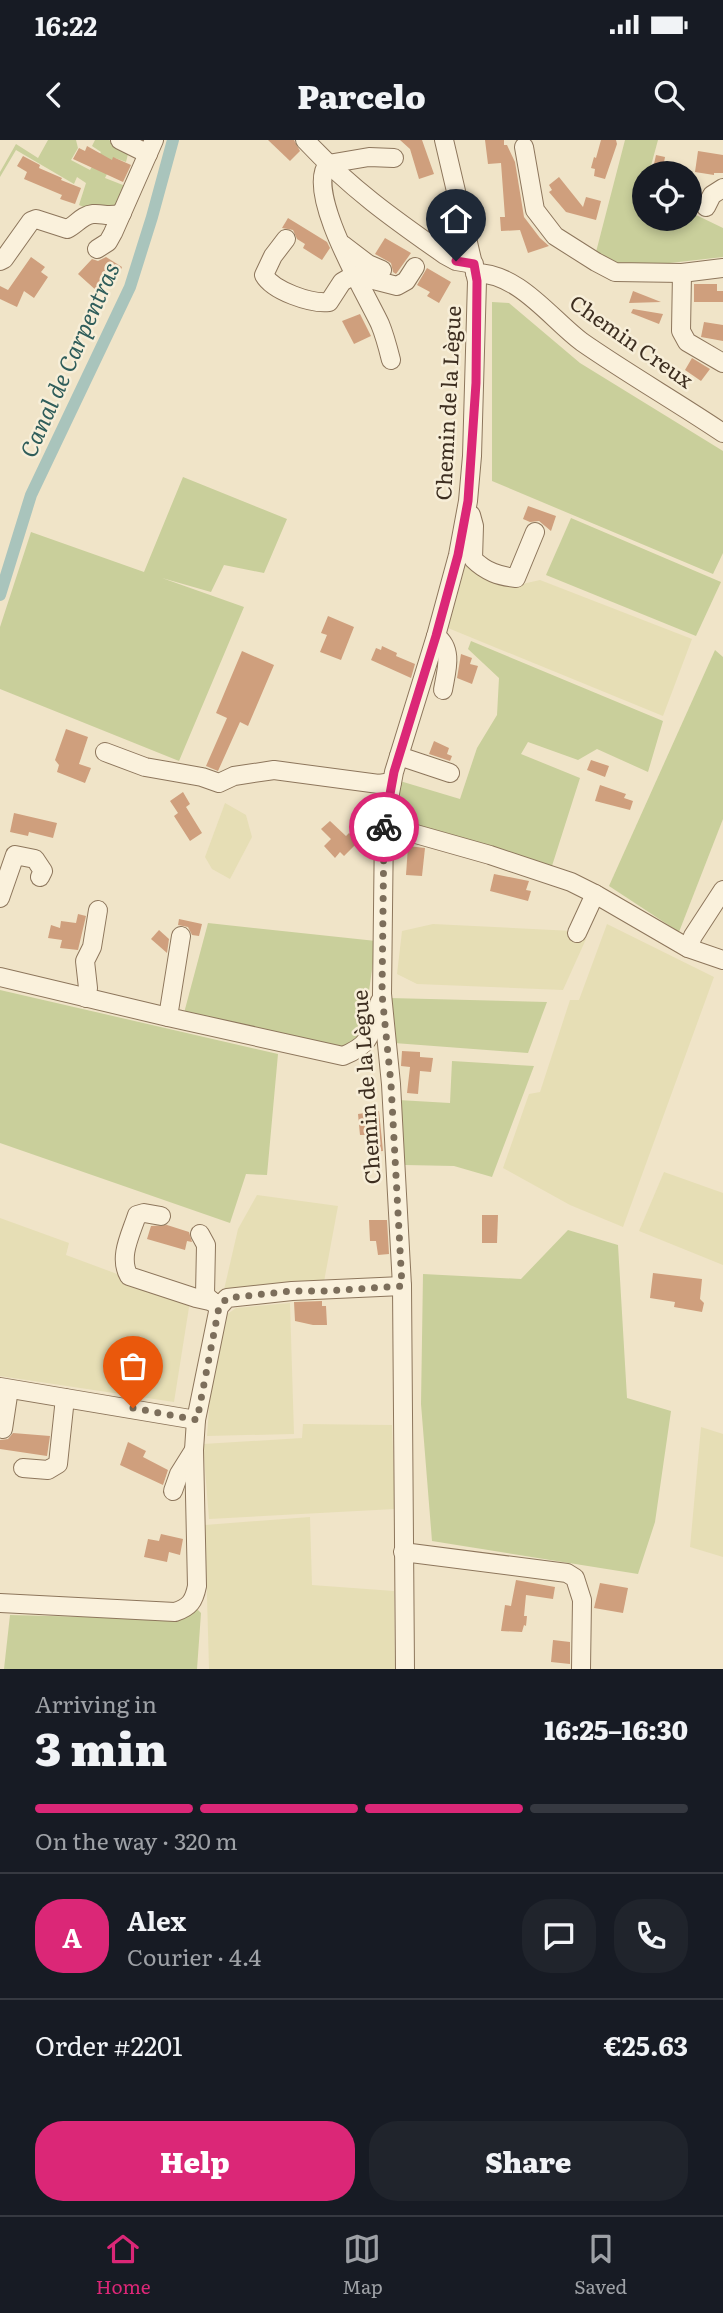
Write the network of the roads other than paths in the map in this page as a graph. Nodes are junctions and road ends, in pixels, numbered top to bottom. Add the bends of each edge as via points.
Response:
1 (120, 140) edge
2 (305, 140) edge
3 (443, 140) edge
4 (151, 147) edge
5 (524, 147) dead end
6 (394, 158) dead end
7 (328, 164) junction
8 (723, 188) edge
9 (706, 207) dead end
10 (122, 213) junction
11 (286, 239) dead end
12 (340, 244) junction
13 (97, 249) dead end
14 (0, 261) edge
15 (415, 267) dead end
16 (723, 268) edge
17 (475, 269) junction
18 (383, 270) dead end
19 (682, 273) junction
20 (354, 275) junction
21 (391, 360) dead end
22 (723, 363) edge
23 (723, 433) edge
24 (468, 501) junction
25 (535, 532) dead end
26 (436, 636) junction
27 (443, 690) dead end
28 (105, 752) dead end
29 (399, 756) junction
30 (450, 773) dead end
31 (392, 782) junction
32 (384, 825) junction
33 (40, 877) dead end
34 (723, 890) edge
35 (595, 894) junction
36 (0, 898) edge
37 (98, 910) dead end
38 (577, 933) dead end
39 (181, 936) dead end
40 (688, 948) junction
41 (723, 960) edge
42 (0, 977) edge
43 (382, 994) junction
44 (86, 998) junction
45 (168, 1017) junction
46 (160, 1216) dead end
47 (200, 1234) dead end
48 (402, 1286) junction
49 (216, 1304) junction
50 (4, 1388) edge
51 (65, 1398) junction
52 (197, 1420) junction
53 (3, 1429) dead end
54 (194, 1450) junction
55 (23, 1468) dead end
56 (173, 1491) dead end
57 (403, 1552) junction
58 (0, 1603) edge
59 (405, 1669) edge
60 (581, 1669) edge

1 - 4 street
2 - 7 street, Chemin Creux
3 - 17 street, Chemin de la Lègue
4 - 10 street
5 - 19 street via 536,211 555,236 615,272
6 - 7 street
7 - 12 street via 322,190
7 - 17 street, Chemin Creux via 373,204 445,255
8 - 9 street via 712,195
10 - 13 street via 108,242
10 - 14 street via 107,218 94,214 67,229 36,219
11 - 20 street via 264,275 274,287 318,304 329,302 342,282
12 - 18 street
12 - 20 street
15 - 20 street via 407,281 397,286
16 - 19 street
17 - 23 street, Chemin Creux via 512,285 581,341
17 - 24 street, Chemin de la Lègue via 476,383
19 - 22 street via 681,331 687,342
20 - 21 street via 381,326
24 - 25 street via 474,526 473,559 499,576 516,578
24 - 26 street, Chemin de la Lègue
26 - 27 street via 446,649 448,664
26 - 29 street, Chemin de la Lègue
28 - 31 street via 145,767 219,783 274,770
29 - 30 street
29 - 31 street, Chemin de la Lègue
31 - 32 street, Chemin de la Lègue
32 - 35 street via 491,855
32 - 43 street, Chemin de la Lègue
33 - 36 street via 43,871 35,859 15,855
34 - 40 street
35 - 38 street
35 - 40 street
37 - 44 street via 85,961
39 - 45 street
40 - 41 street
42 - 44 street
43 - 45 street via 370,1037 361,1048 342,1056
43 - 48 street, Chemin de la Lègue
44 - 45 street
46 - 49 street via 137,1215 125,1254 129,1276
47 - 49 street via 206,1245 205,1295
48 - 49 street via 292,1291 227,1298
48 - 57 street, Chemin de la Lègue
49 - 52 street
50 - 51 street
50 - 53 street
51 - 52 street
51 - 55 street via 58,1464 48,1470
52 - 54 street
54 - 56 street
54 - 58 street via 197,1586 186,1609
57 - 59 street, Chemin de la Lègue
57 - 60 street via 567,1573 575,1578 582,1600

